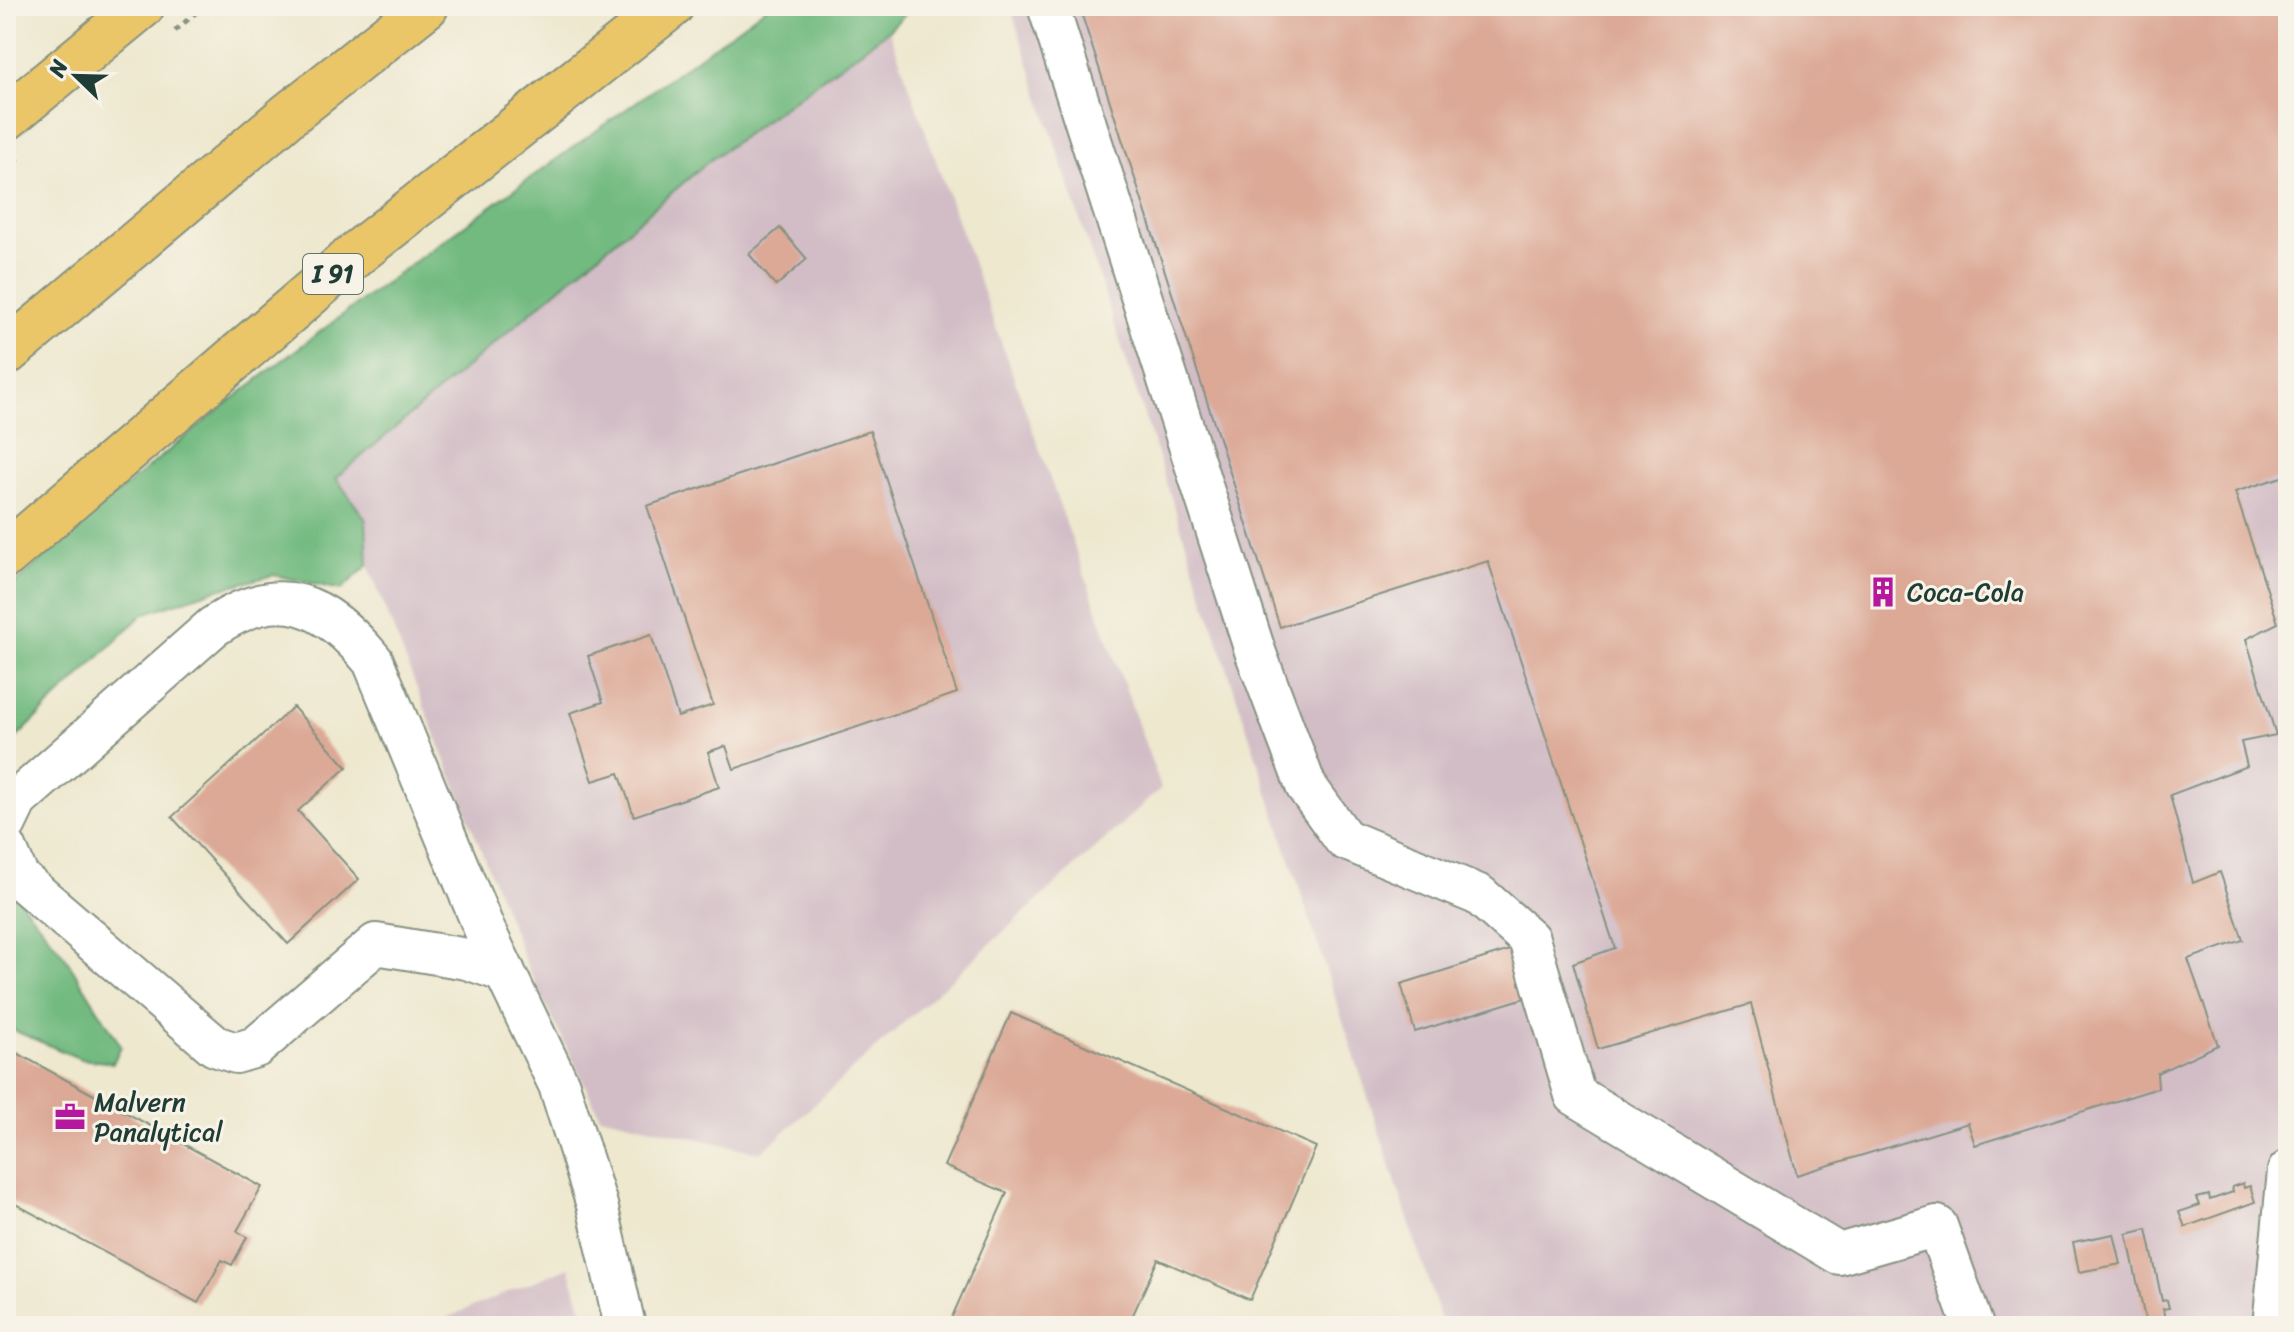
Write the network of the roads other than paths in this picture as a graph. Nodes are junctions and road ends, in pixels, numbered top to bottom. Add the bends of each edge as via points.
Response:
1 (142, 6) edge
2 (426, 6) edge
3 (671, 6) edge
4 (1048, 6) edge
5 (6, 118) edge
6 (6, 353) edge
7 (6, 555) edge
8 (6, 823) edge
9 (6, 848) edge
10 (505, 972) junction
11 (2288, 1171) edge
12 (1937, 1226) junction
13 (2284, 1262) edge
14 (615, 1323) edge
15 (1946, 1326) edge
16 (1973, 1326) edge
17 (2273, 1326) edge

1 - 5 main road
2 - 6 main road
3 - 7 main road, I 91 via 381,234
4 - 12 lane via 1256,654 1306,786 1321,808 1344,839 1479,895 1529,939 1575,1095 1839,1254
8 - 10 lane via 17,800 213,627 253,603 298,606 331,617 373,661
9 - 10 lane via 19,878 215,1046 236,1053 256,1047 376,944 453,956
10 - 14 lane via 559,1085 597,1205
11 - 13 lane
12 - 15 lane
12 - 16 lane
13 - 17 lane

